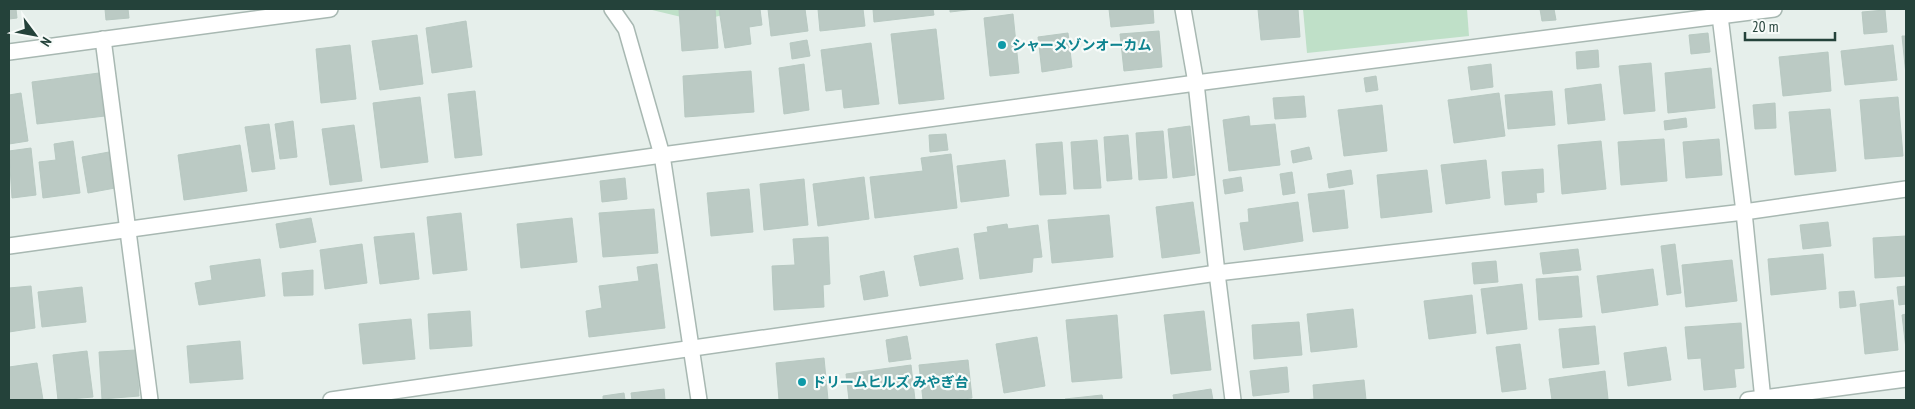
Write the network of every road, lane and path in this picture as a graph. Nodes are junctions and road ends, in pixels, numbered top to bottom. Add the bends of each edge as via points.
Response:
1 (330, 9) edge
2 (612, 9) edge
3 (1183, 9) edge
4 (1774, 9) edge
5 (1720, 16) junction
6 (103, 39) junction
7 (9, 52) edge
8 (1196, 83) junction
9 (662, 155) junction
10 (1906, 189) edge
11 (1744, 212) junction
12 (128, 230) junction
13 (9, 246) edge
14 (1217, 273) junction
15 (691, 348) junction
16 (1906, 379) edge
17 (150, 400) edge
18 (331, 400) edge
19 (699, 400) edge
20 (1233, 400) edge
21 (1758, 400) edge

1 - 6 street
2 - 9 street via 626,29
3 - 8 street
4 - 5 street
5 - 8 street
5 - 11 street
6 - 7 street
6 - 12 street
8 - 9 street
8 - 14 street
9 - 12 street
9 - 15 street
10 - 11 street
11 - 14 street
11 - 21 street
12 - 13 street
12 - 17 street
14 - 15 street
14 - 20 street
15 - 18 street
15 - 19 street
16 - 21 street

